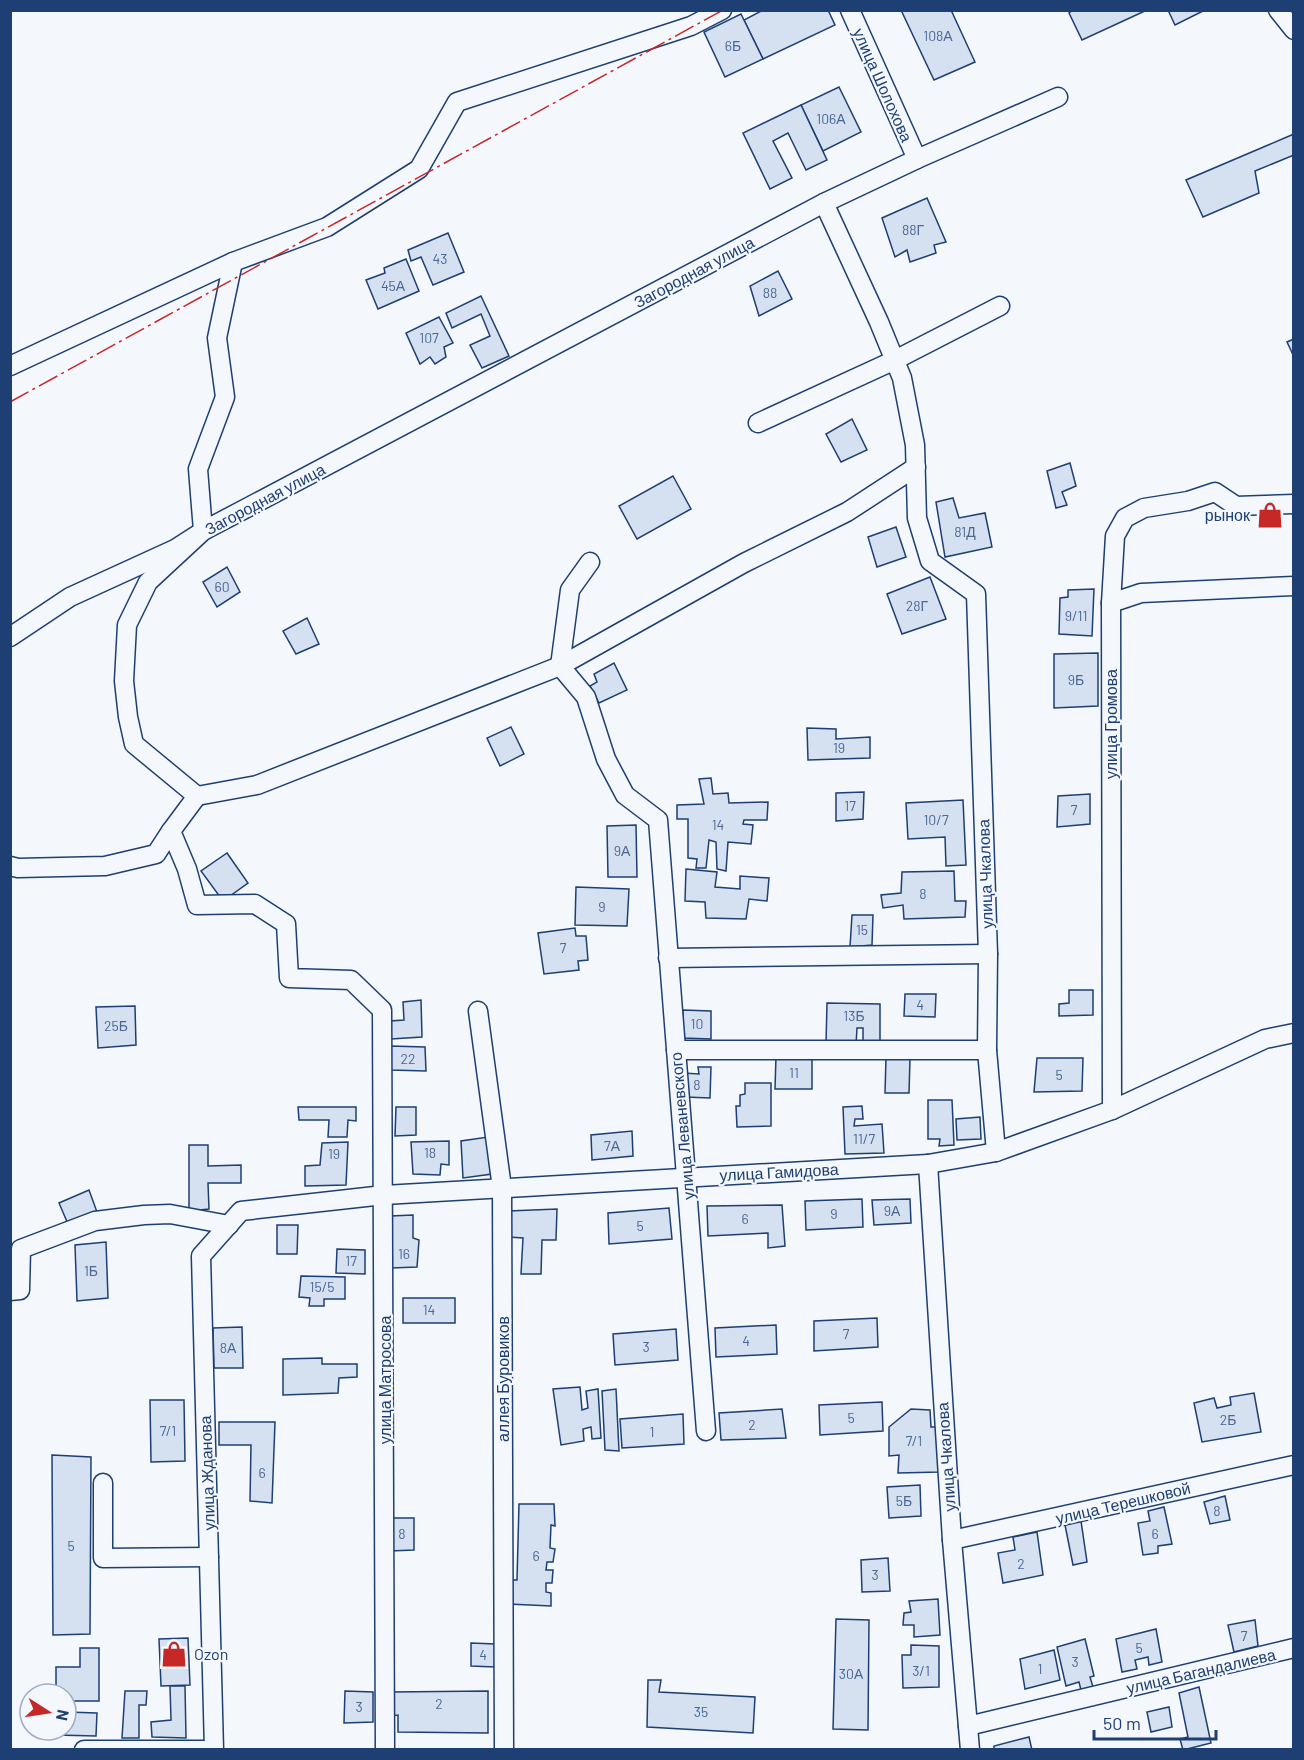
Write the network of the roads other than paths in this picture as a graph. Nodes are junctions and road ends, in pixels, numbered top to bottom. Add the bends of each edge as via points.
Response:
1 (722, 10) edge
2 (850, 10) edge
3 (1278, 10) edge
4 (1293, 30) edge
5 (1058, 97) dead end
6 (917, 159) junction
7 (824, 203) junction
8 (233, 262) junction
9 (1000, 306) dead end
10 (895, 360) junction
11 (10, 366) edge
12 (758, 423) dead end
13 (916, 467) junction
14 (1293, 504) edge
15 (203, 531) junction
16 (590, 562) dead end
17 (1293, 586) edge
18 (1111, 603) junction
19 (10, 637) edge
20 (560, 666) junction
21 (197, 796) junction
22 (171, 831) junction
23 (10, 866) edge
24 (988, 954) junction
25 (668, 958) junction
26 (478, 1011) dead end
27 (1293, 1033) edge
28 (675, 1050) junction
29 (987, 1050) junction
30 (1112, 1110) junction
31 (996, 1152) junction
32 (928, 1164) junction
33 (686, 1177) junction
34 (502, 1188) junction
35 (384, 1195) junction
36 (235, 1218) junction
37 (10, 1292) edge
38 (706, 1431) dead end
39 (1293, 1465) edge
40 (103, 1483) dead end
41 (952, 1540) junction
42 (209, 1557) junction
43 (1293, 1648) edge
44 (968, 1726) junction
45 (84, 1749) edge
46 (212, 1749) edge
47 (386, 1749) edge
48 (504, 1749) edge
49 (970, 1749) edge

1 - 8 street via 691,26 457,102 419,169 327,227
2 - 6 street, улица Шолохова
3 - 4 street
5 - 6 street, Загородная улица
6 - 7 street, Загородная улица
7 - 10 street
7 - 15 street, Загородная улица
8 - 11 street
8 - 15 street via 217,338 225,397 198,469
9 - 10 street
10 - 12 street
10 - 13 street via 902,378
13 - 20 street via 847,512 744,563
13 - 24 street, улица Чкалова via 917,518 930,561 976,594
14 - 18 street, улица Громова via 1236,506 1215,492 1144,508 1125,518 1115,536
15 - 19 street via 175,549 70,597
15 - 21 street, Загородная улица via 148,582 127,625 124,681 134,744
16 - 20 street via 570,590
17 - 18 street via 1141,593
18 - 30 street, улица Громова
20 - 21 street via 257,785
20 - 25 street, улица Леваневского via 586,697 606,759 625,795 658,820
21 - 22 street
22 - 23 street via 156,854 105,866
22 - 35 street, улица Матросова via 197,905 255,904 286,924 289,978 351,980 382,1010
24 - 25 street
24 - 29 street, улица Чкалова
25 - 28 street, улица Леваневского
26 - 34 street, аллея Буровиков
27 - 30 street, улица Гамидова via 1265,1039
28 - 29 street
28 - 33 street, улица Леваневского
29 - 31 street, улица Чкалова
30 - 31 street, улица Гамидова
31 - 32 street, улица Гамидова
32 - 33 street, улица Гамидова
32 - 41 street, улица Чкалова
33 - 34 street, улица Гамидова
33 - 38 street, улица Леваневского
34 - 35 street, улица Гамидова
34 - 48 street, аллея Буровиков
35 - 36 street, улица Гамидова
35 - 47 street, улица Матросова
36 - 37 street via 170,1214 95,1221 21,1248 20,1290
36 - 42 street, улица Жданова via 201,1256
39 - 41 street, улица Терешковой
40 - 42 street via 103,1558
41 - 44 street, улица Чкалова
42 - 46 street, улица Жданова
43 - 44 street, улица Багандалиева
44 - 49 street, улица Чкалова
45 - 46 street

